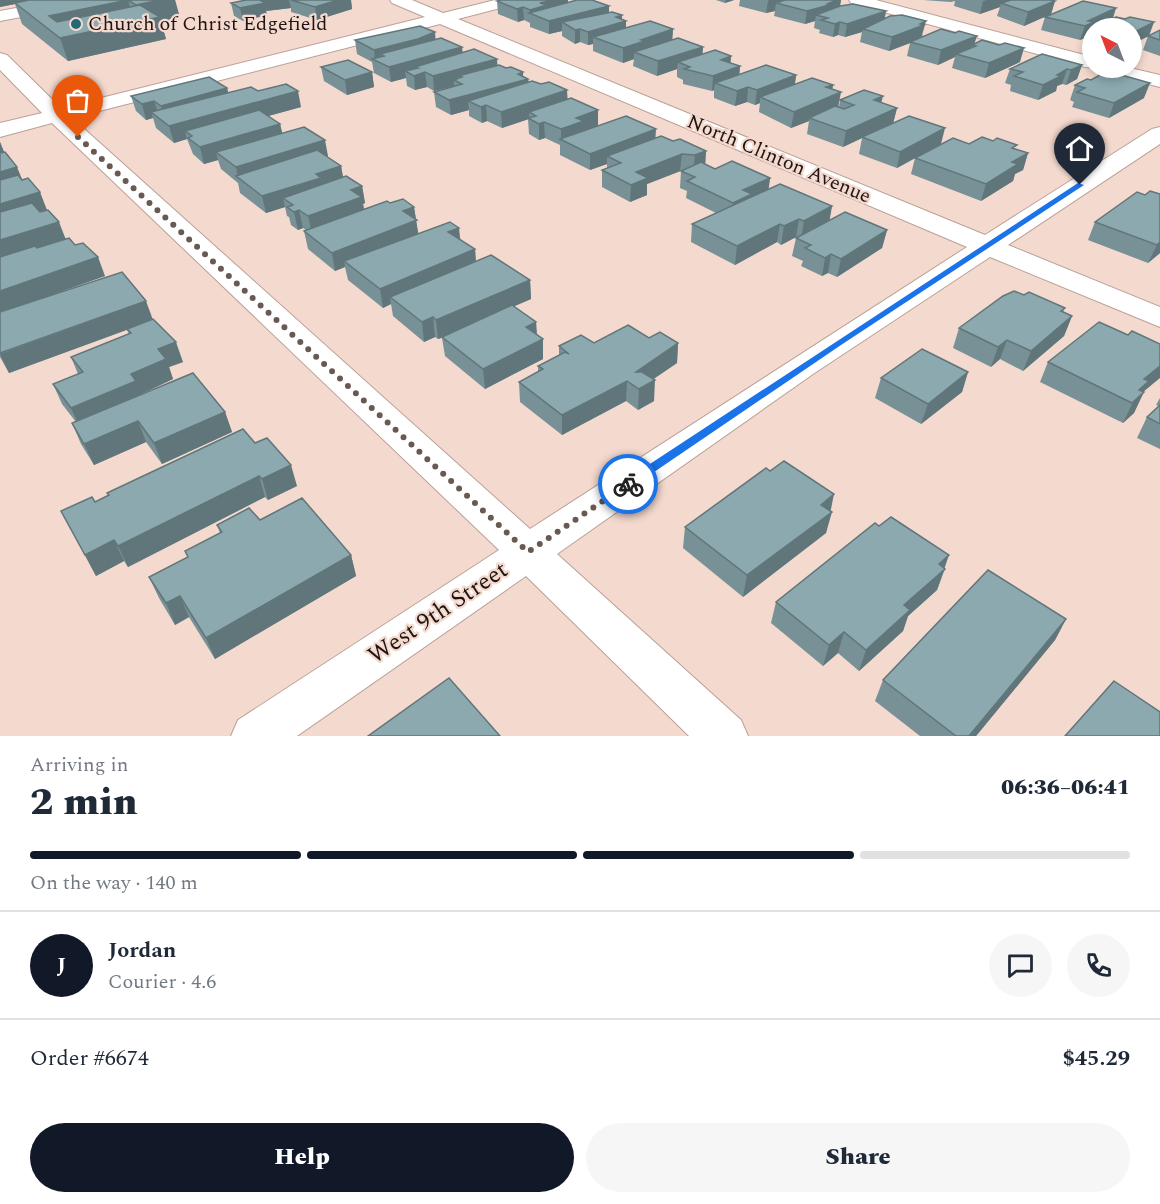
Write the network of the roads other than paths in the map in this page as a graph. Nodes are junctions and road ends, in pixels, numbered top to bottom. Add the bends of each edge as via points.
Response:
1 (85, 0) edge
2 (398, 0) edge
3 (514, 0) edge
4 (857, 0) edge
5 (0, 16) edge
6 (443, 18) junction
7 (0, 59) edge
8 (1082, 60) edge
9 (1142, 76) edge
10 (1160, 81) edge
11 (57, 116) junction
12 (0, 130) edge
13 (1160, 134) edge
14 (986, 246) junction
15 (1160, 318) edge
16 (528, 552) junction
17 (256, 736) edge
18 (723, 736) edge

1 - 5 street
2 - 6 street, North Clinton Avenue
3 - 6 street
4 - 8 street
6 - 11 street
6 - 14 street, North Clinton Avenue
7 - 11 street
9 - 10 street
11 - 12 street
11 - 16 street
13 - 14 street, West 9th Street
14 - 15 street, North Clinton Avenue
14 - 16 street, West 9th Street
16 - 17 street, West 9th Street
16 - 18 street

